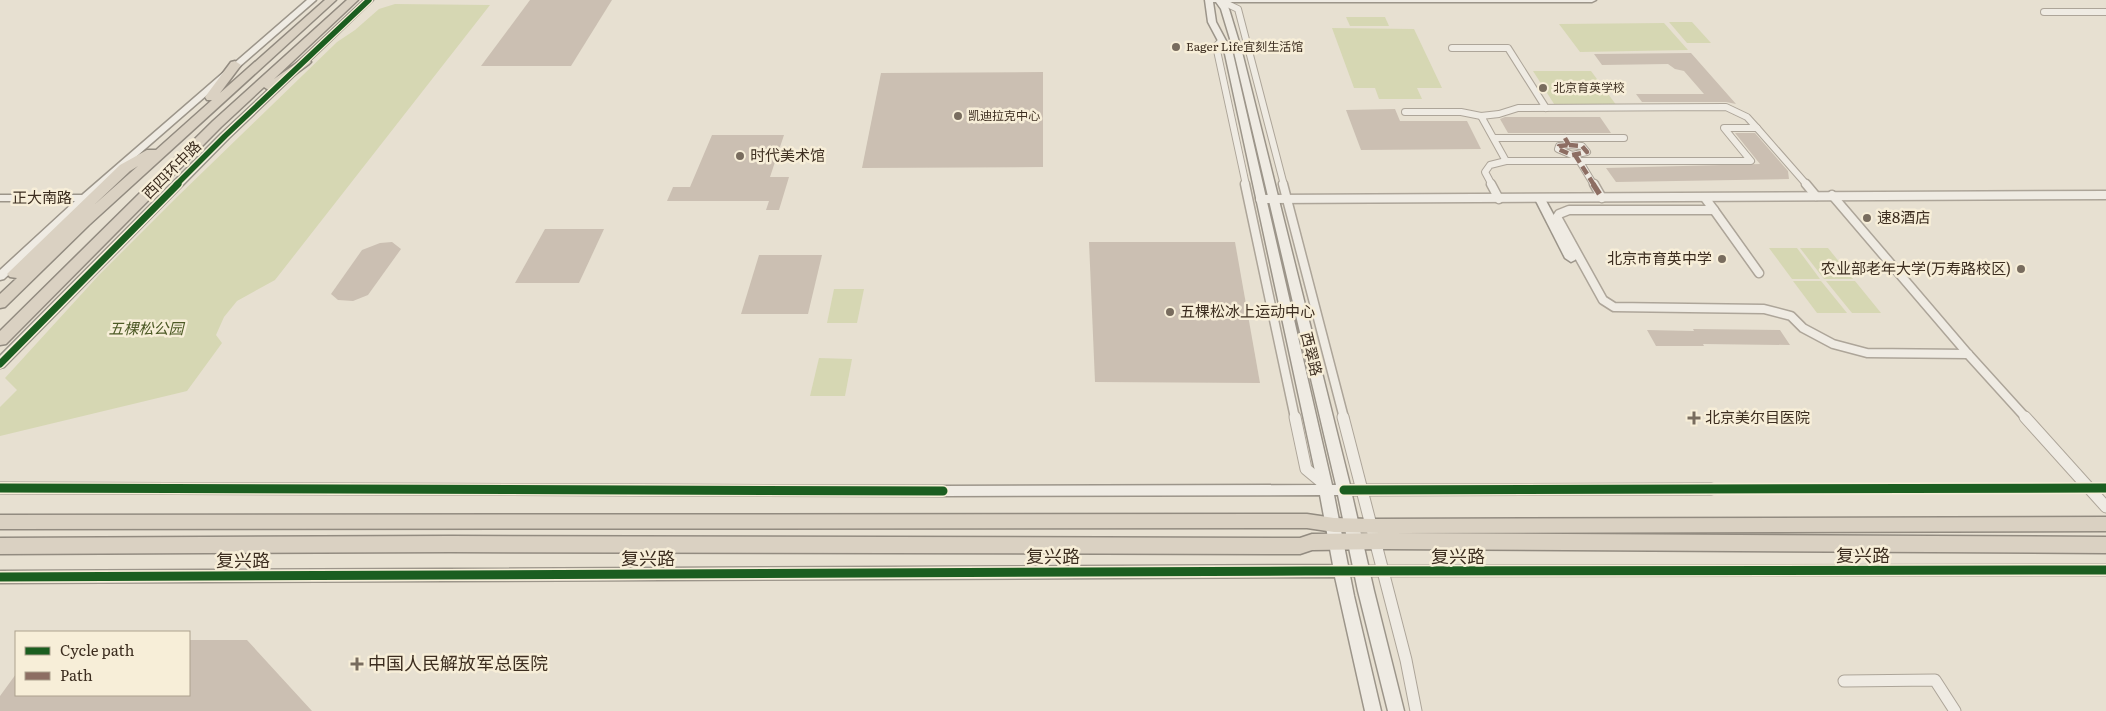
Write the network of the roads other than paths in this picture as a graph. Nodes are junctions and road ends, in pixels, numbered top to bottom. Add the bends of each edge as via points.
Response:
1 (312, 0) edge
2 (331, 0) edge
3 (1211, 0) edge
4 (1219, 0) edge
5 (1592, 0) edge
6 (366, 1) edge
7 (2044, 12) dead end
8 (2106, 12) edge
9 (1221, 41) junction
10 (1452, 48) dead end
11 (306, 62) junction
12 (235, 65) junction
13 (1546, 108) junction
14 (1404, 112) dead end
15 (1481, 116) junction
16 (217, 124) junction
17 (190, 125) junction
18 (1757, 128) junction
19 (1494, 138) junction
20 (1624, 138) dead end
21 (1567, 141) junction
22 (169, 145) junction
23 (1577, 158) junction
24 (1506, 161) junction
25 (1832, 195) junction
26 (2106, 195) edge
27 (1816, 196) junction
28 (0, 198) edge
29 (84, 198) junction
30 (1602, 198) junction
31 (1705, 198) junction
32 (1260, 199) junction
33 (1273, 199) junction
34 (1287, 199) junction
35 (1499, 199) junction
36 (1540, 199) junction
37 (1714, 210) junction
38 (84, 222) joint
39 (116, 224) joint
40 (1572, 258) dead end
41 (1759, 273) dead end
42 (0, 276) edge
43 (0, 290) edge
44 (0, 303) edge
45 (0, 340) edge
46 (1968, 354) junction
47 (0, 364) edge
48 (0, 488) edge
49 (1326, 488) junction
50 (1344, 490) junction
51 (1711, 490) dead end
52 (1362, 491) junction
53 (2106, 507) edge
54 (0, 522) edge
55 (2106, 524) edge
56 (1345, 533) junction
57 (1373, 533) junction
58 (2106, 545) edge
59 (0, 546) edge
60 (2106, 570) edge
61 (1342, 571) junction
62 (1362, 571) junction
63 (1383, 572) junction
64 (0, 577) edge
65 (1844, 681) dead end
66 (1373, 711) edge
67 (1396, 711) edge
68 (1416, 711) edge
69 (1956, 711) edge

1 - 12 street
2 - 17 highway, 西四环中路
3 - 4 street
3 - 9 street, 西翠路 via 1209,9 1213,28
4 - 5 street
4 - 33 street, 西翠路 via 1225,9 1238,52
4 - 34 street via 1238,9
6 - 11 street, 西四环中路
6 - 16 highway, 西四环中路
7 - 8 street
9 - 32 street, 西翠路 via 1229,54
9 - 49 street via 1216,46 1306,469
10 - 13 street via 1508,48
11 - 16 highway
11 - 47 street, 西四环中路 via 225,136
12 - 17 highway
12 - 29 street
13 - 15 street via 1518,108
13 - 18 street via 1726,107 1746,117
14 - 15 street via 1461,112
15 - 19 street
16 - 39 highway, 西四环中路
17 - 22 highway, 西四环中路
18 - 23 street via 1724,128 1751,160
18 - 27 street
19 - 21 street
19 - 24 street
20 - 21 street
21 - 23 street via 1558,149
21 - 23 street via 1582,146 1587,152
22 - 38 highway, 西四环中路
22 - 43 highway via 125,168
23 - 24 street
23 - 30 street
24 - 35 street via 1490,165 1485,172
25 - 26 street
25 - 27 street
25 - 46 street
27 - 31 street
28 - 29 street, 正大南路
29 - 42 street
30 - 31 street
30 - 36 street
31 - 37 street
32 - 33 street
32 - 49 street, 西翠路
33 - 34 street
33 - 50 street, 西翠路
34 - 35 street
34 - 52 street
35 - 36 street
36 - 40 street
37 - 41 street
37 - 46 street via 1569,210 1557,217 1603,300 1614,307 1764,308 1791,316 1803,328 1833,344 1867,353
38 - 44 highway, 西四环中路
39 - 45 highway, 西四环中路
46 - 53 street
48 - 49 street
49 - 50 street
49 - 56 street, 西翠路
50 - 52 street
50 - 56 street, 西翠路
51 - 52 street
52 - 57 street
54 - 56 highway, 复兴路 via 1307,521
55 - 57 highway, 复兴路
56 - 57 highway, 复兴路
56 - 59 highway, 复兴路 via 1300,546
56 - 61 street, 西翠路
56 - 62 street, 西翠路
57 - 58 highway, 复兴路
57 - 63 street
60 - 63 street, 复兴路
61 - 62 street, 复兴路
61 - 64 street, 复兴路
61 - 66 street, 西翠路
62 - 63 street, 复兴路
62 - 67 street, 西翠路
63 - 68 street
65 - 69 street via 1935,680

